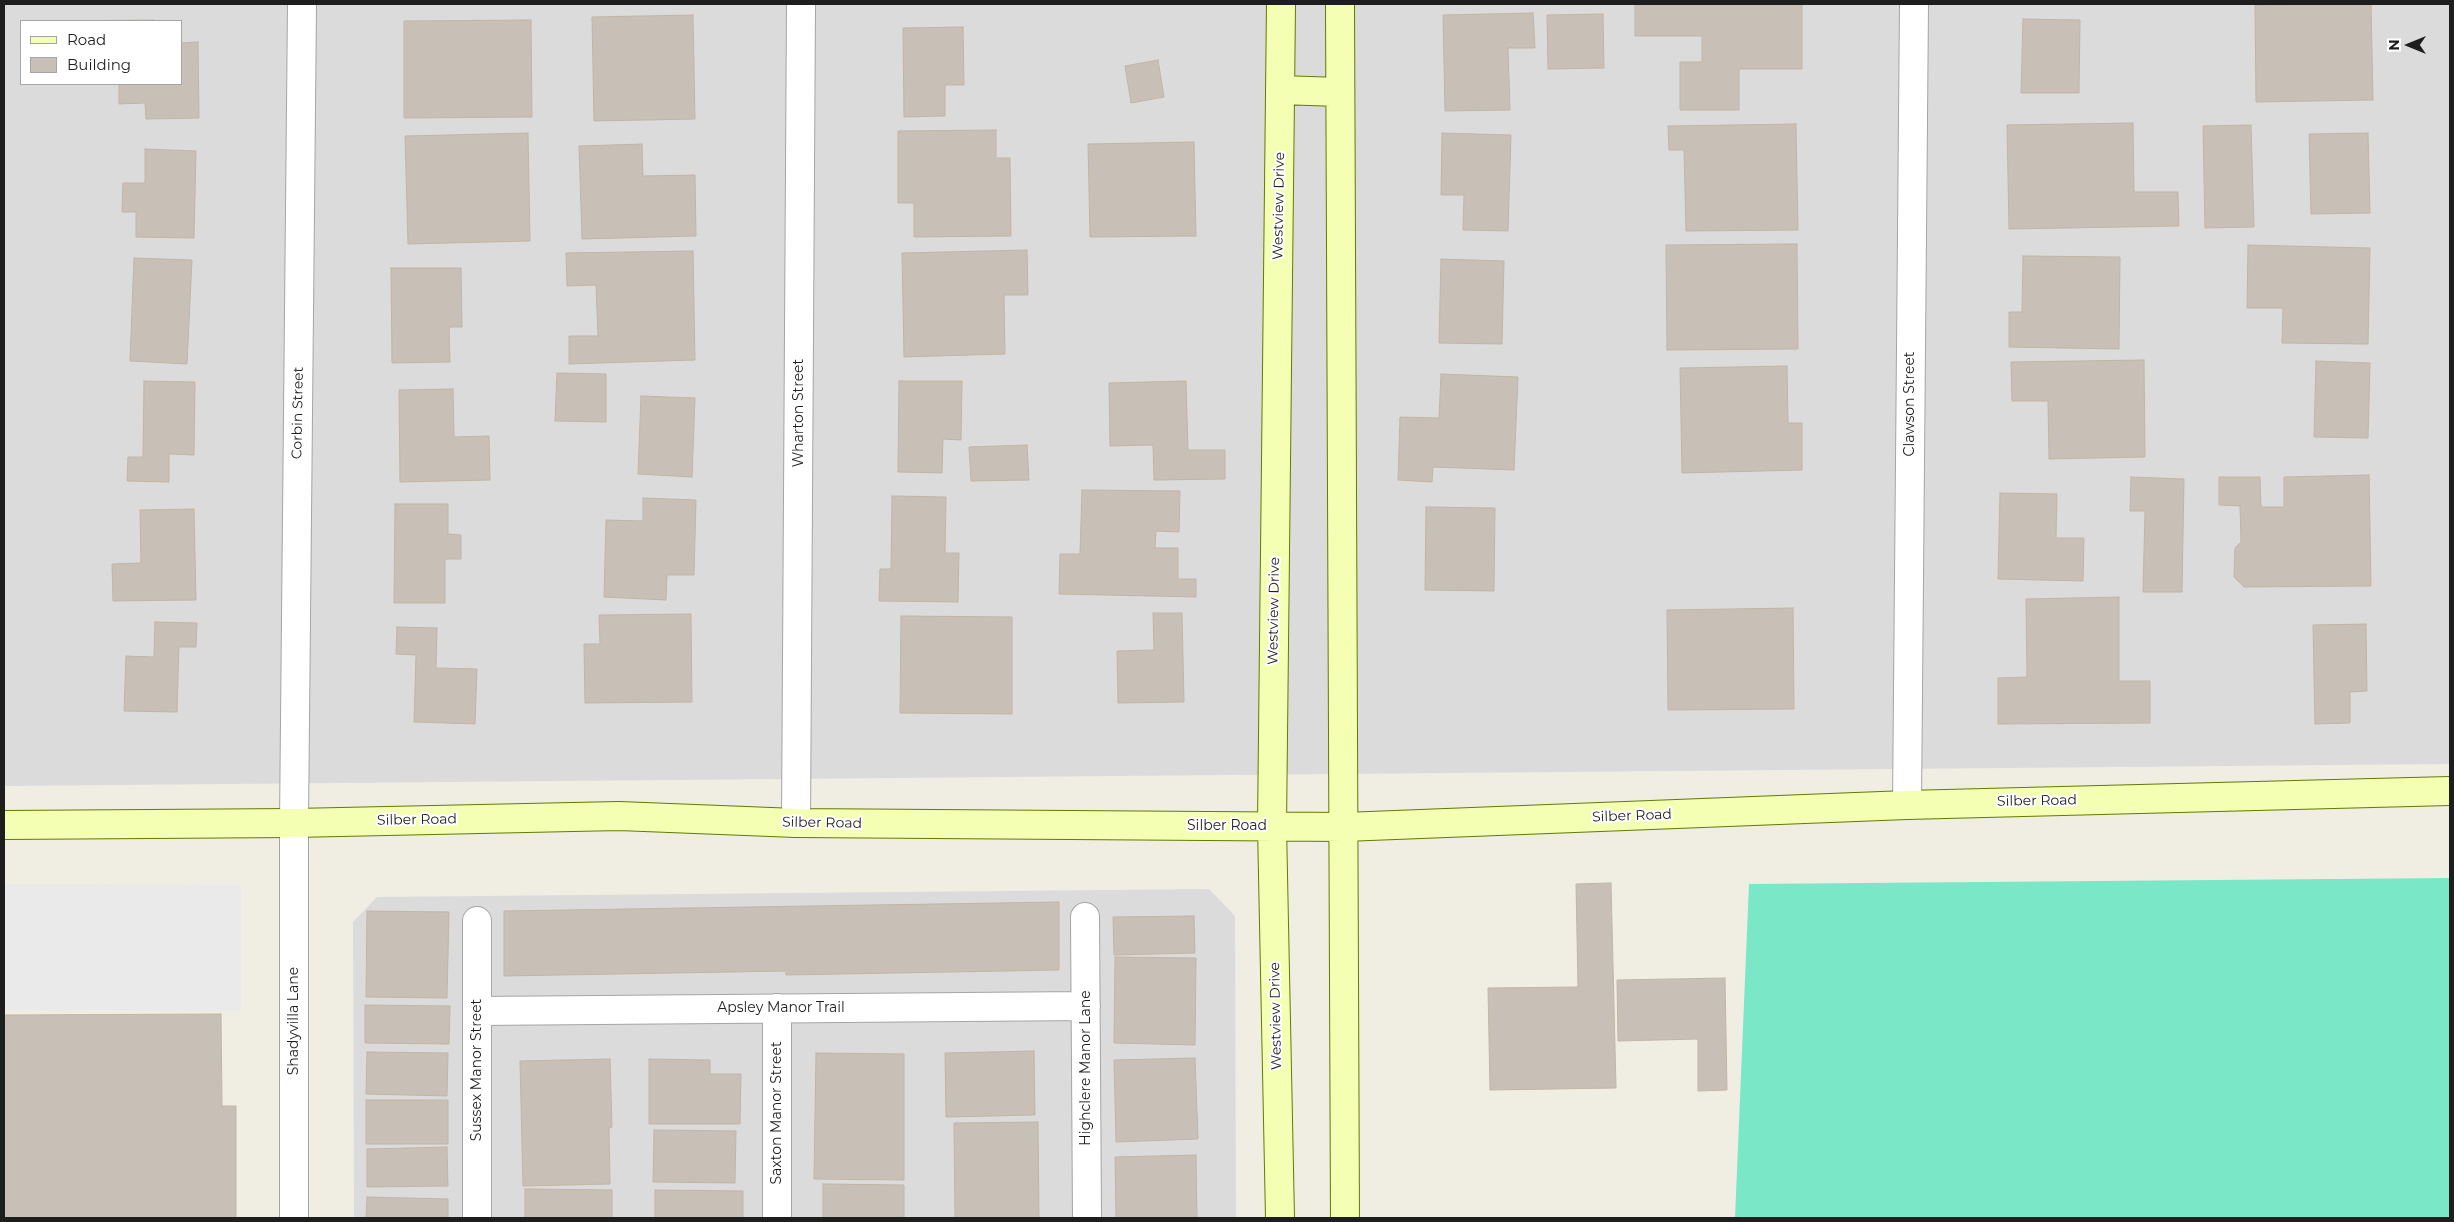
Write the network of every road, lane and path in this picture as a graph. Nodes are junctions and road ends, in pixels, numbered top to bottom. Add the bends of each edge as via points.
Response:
1 (302, 4) edge
2 (801, 4) edge
3 (1281, 4) edge
4 (1340, 4) edge
5 (1914, 4) edge
6 (1280, 90) junction
7 (1339, 92) junction
8 (2450, 791) edge
9 (1907, 805) junction
10 (294, 823) junction
11 (796, 823) junction
12 (4, 825) edge
13 (1272, 826) junction
14 (1344, 828) junction
15 (1085, 917) dead end
16 (477, 921) dead end
17 (1086, 1006) junction
18 (777, 1008) junction
19 (477, 1011) junction
20 (294, 1218) edge
21 (477, 1218) edge
22 (777, 1218) edge
23 (1087, 1218) edge
24 (1280, 1218) edge
25 (1345, 1218) edge

1 - 10 street, Corbin Street
2 - 11 street, Wharton Street
3 - 6 main road, Westview Drive
4 - 7 main road
5 - 9 street, Clawson Street
6 - 7 main road
6 - 13 main road, Westview Drive
7 - 14 main road
8 - 9 main road, Silber Road
9 - 14 main road, Silber Road
10 - 11 main road, Silber Road via 619,816
10 - 12 main road, Silber Road
10 - 20 street, Shadyvilla Lane
11 - 13 main road, Silber Road
13 - 14 main road, Silber Road
13 - 24 main road, Westview Drive
14 - 25 main road
15 - 17 street, Highclere Manor Lane
16 - 19 street, Sussex Manor Street
17 - 18 street, Apsley Manor Trail
17 - 23 street, Highclere Manor Lane
18 - 19 street, Apsley Manor Trail
18 - 22 street, Saxton Manor Street
19 - 21 street, Sussex Manor Street

